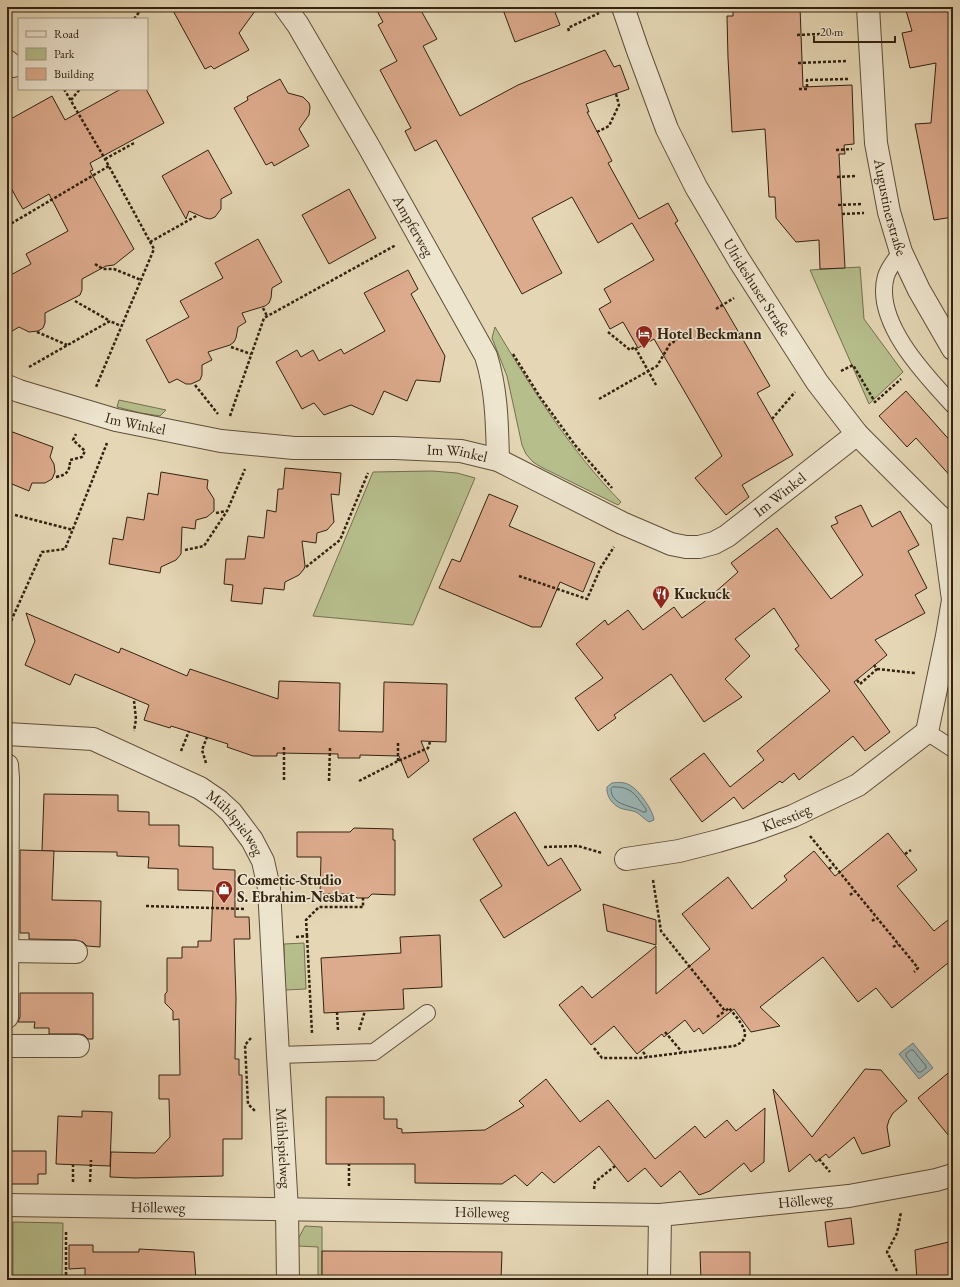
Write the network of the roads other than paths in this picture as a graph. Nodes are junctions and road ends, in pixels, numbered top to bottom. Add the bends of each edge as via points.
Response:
1 (285, 7) edge
2 (868, 7) edge
3 (615, 8) edge
4 (901, 252) junction
5 (953, 349) edge
6 (7, 386) edge
7 (953, 405) edge
8 (857, 434) junction
9 (498, 460) junction
10 (947, 523) edge
11 (953, 600) edge
12 (927, 732) junction
13 (7, 734) edge
14 (953, 749) edge
15 (7, 765) edge
16 (626, 860) road end
17 (7, 950) edge
18 (76, 952) dead end
19 (427, 1013) dead end
20 (7, 1017) edge
21 (7, 1046) edge
22 (78, 1046) dead end
23 (278, 1055) junction
24 (953, 1175) edge
25 (7, 1205) edge
26 (287, 1210) junction
27 (660, 1214) junction
28 (288, 1280) edge
29 (659, 1280) edge

1 - 9 street, Ampferweg via 302,32 486,356 496,398
2 - 4 street, Augustinerstraße via 876,144 889,212
3 - 8 street, Ulrideshuser Straße via 637,48 667,129 696,187 738,260 811,374
4 - 5 street via 919,290
4 - 7 lane, Augustinerstraße via 890,266 884,287 891,321 917,365
6 - 9 street, Im Winkel via 116,420 221,441 294,448 460,451
8 - 9 street, Im Winkel via 736,530 714,543 699,547 678,546 661,541
8 - 10 street, Ulrideshuser Straße
10 - 11 street
11 - 12 street
12 - 14 lane
12 - 16 street, Kleestieg via 858,784 793,816 718,841
13 - 23 street, Mühlspielweg via 93,739 190,782 210,794 242,825 258,851 267,874
15 - 17 street
17 - 18 street
17 - 20 street
19 - 23 lane via 374,1052
21 - 22 street
23 - 26 street, Mühlspielweg
24 - 27 street, Hölleweg via 849,1196
25 - 26 street, Hölleweg
26 - 27 street, Hölleweg
26 - 28 street, Mühlspielweg
27 - 29 street

